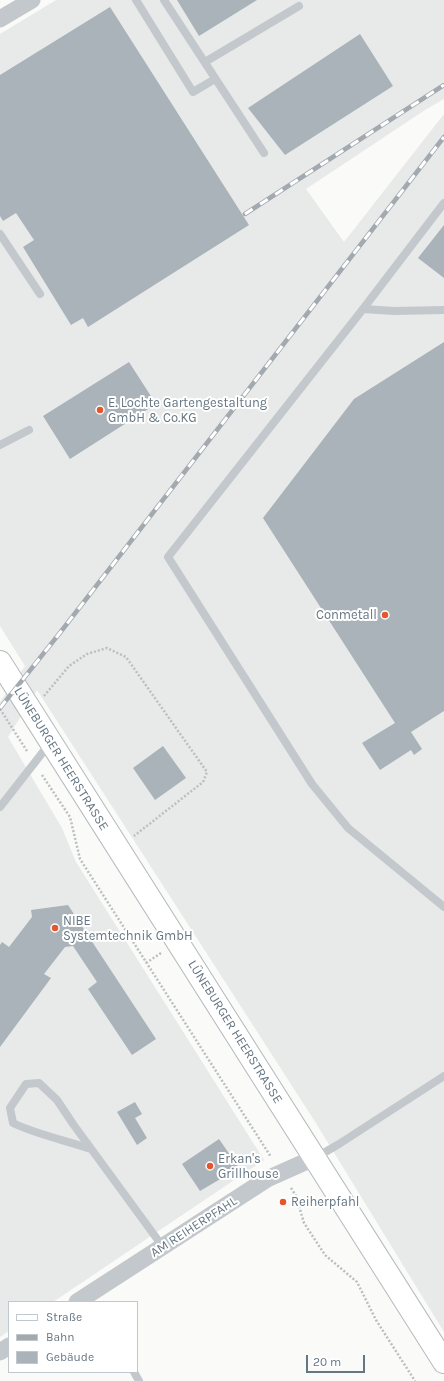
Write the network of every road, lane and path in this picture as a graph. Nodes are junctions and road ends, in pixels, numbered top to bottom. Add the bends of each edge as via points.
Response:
1 (32, 0) edge
2 (136, 0) edge
3 (164, 0) edge
4 (299, 6) dead end
5 (0, 19) edge
6 (205, 62) junction
7 (215, 79) junction
8 (264, 153) dead end
9 (444, 203) edge
10 (0, 234) edge
11 (40, 294) dead end
12 (363, 309) junction
13 (444, 310) edge
14 (28, 430) dead end
15 (0, 445) edge
16 (0, 662) edge
17 (0, 709) edge
18 (30, 711) junction
19 (51, 742) junction
20 (34, 763) junction
21 (0, 806) edge
22 (116, 846) junction
23 (444, 907) edge
24 (444, 1076) edge
25 (91, 1149) junction
26 (314, 1158) junction
27 (283, 1172) junction
28 (163, 1247) junction
29 (86, 1300) edge
30 (444, 1362) edge
31 (415, 1381) edge

1 - 5 street
2 - 7 lane via 193,92
3 - 6 lane
4 - 6 lane
6 - 7 lane
7 - 8 lane
9 - 12 lane
10 - 11 lane
12 - 13 lane via 394,312
12 - 23 lane via 168,557 312,784 348,828
14 - 15 lane
16 - 18 main road, LÜNEBURGER HEERSTRASSE
17 - 20 path
18 - 19 main road, LÜNEBURGER HEERSTRASSE
18 - 22 path via 69,666 87,654 106,648 126,657 207,772 203,782 131,838
19 - 20 lane
19 - 22 main road, LÜNEBURGER HEERSTRASSE
20 - 21 lane
20 - 27 path via 70,817 80,859 262,1144
22 - 26 main road, LÜNEBURGER HEERSTRASSE
24 - 26 lane
25 - 25 lane via 57,1100 39,1083 26,1084 10,1108 13,1123
25 - 28 lane
26 - 27 street, AM REIHERPFAHL
26 - 30 main road, LÜNEBURGER HEERSTRASSE
27 - 28 street, AM REIHERPFAHL via 267,1179
27 - 31 path via 296,1196 304,1223 325,1255 357,1282 376,1320
28 - 29 street, AM REIHERPFAHL

